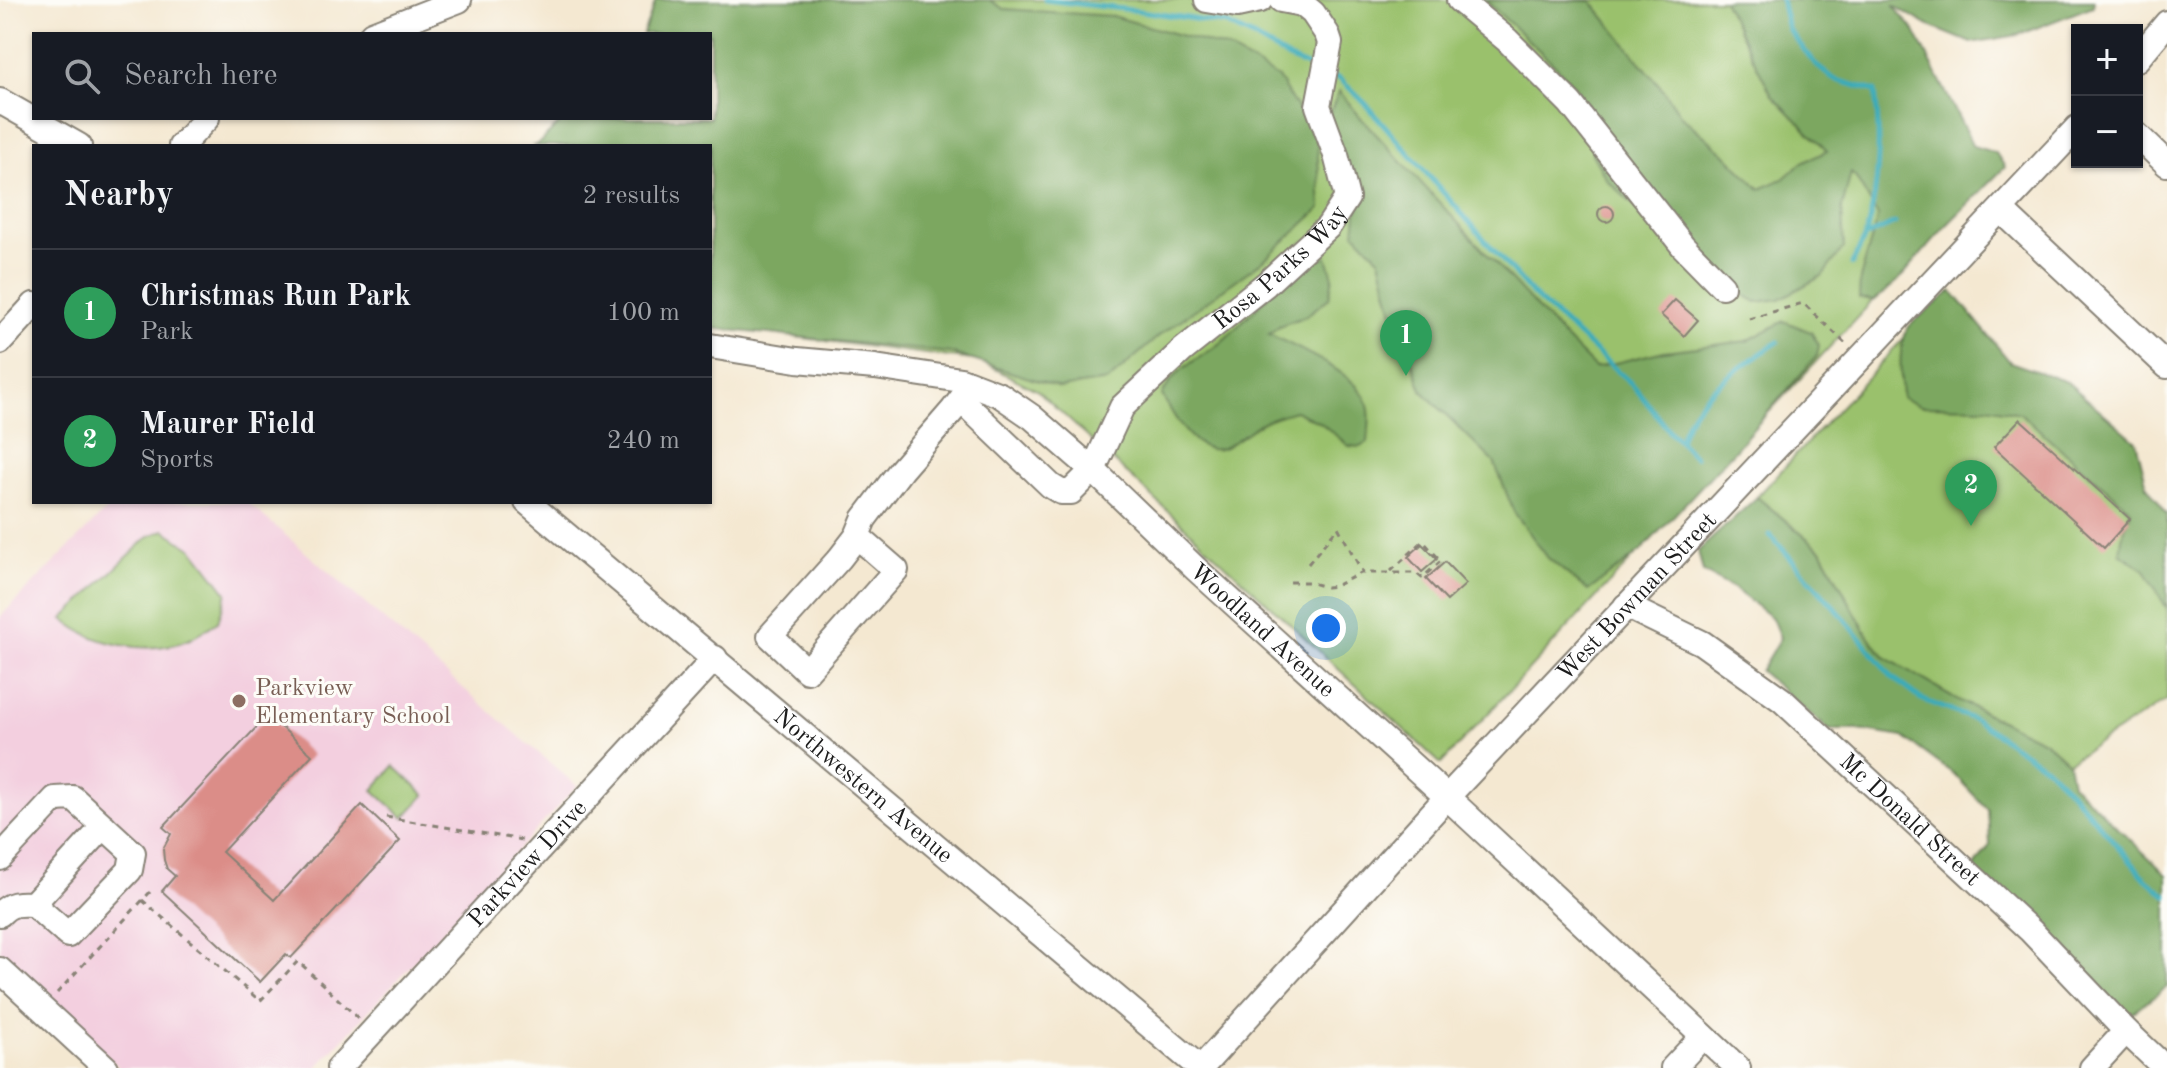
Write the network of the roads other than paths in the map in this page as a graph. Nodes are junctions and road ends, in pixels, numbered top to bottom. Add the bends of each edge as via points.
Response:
1 (459, 0) edge
2 (1207, 0) edge
3 (1260, 0) edge
4 (1281, 0) edge
5 (1459, 0) edge
6 (2167, 23) edge
7 (377, 32) edge
8 (2143, 52) edge
9 (0, 101) edge
10 (32, 119) edge
11 (33, 120) edge
12 (205, 120) edge
13 (2071, 134) edge
14 (2143, 141) edge
15 (75, 144) edge
16 (183, 144) edge
17 (2167, 164) edge
18 (2001, 210) junction
19 (1722, 286) dead end
20 (32, 307) edge
21 (0, 342) edge
22 (712, 346) edge
23 (2167, 366) edge
24 (967, 392) junction
25 (1093, 470) junction
26 (529, 504) edge
27 (857, 536) junction
28 (1626, 606) junction
29 (715, 658) junction
30 (1447, 797) junction
31 (104, 826) junction
32 (0, 858) edge
33 (33, 904) junction
34 (0, 914) edge
35 (0, 970) edge
36 (2126, 1031) junction
37 (1703, 1036) junction
38 (106, 1068) edge
39 (339, 1068) edge
40 (1200, 1068) edge
41 (1673, 1068) edge
42 (1738, 1068) edge
43 (2092, 1068) edge
44 (2165, 1068) edge

1 - 7 street
2 - 3 street via 1237,5
4 - 25 street, Rosa Parks Way via 1302,4 1327,34 1330,43 1318,106 1347,198 1328,227 1122,407
5 - 19 street via 1570,103 1683,246
6 - 8 street
9 - 10 street
11 - 15 street
12 - 16 street
13 - 18 street, West Bowman Street
14 - 17 street
18 - 23 street
18 - 28 street, West Bowman Street
20 - 21 street
22 - 24 street, Woodland Avenue via 961,380
24 - 25 street, Woodland Avenue via 1000,395
24 - 25 street via 1051,486 1071,492
24 - 27 street via 873,506
25 - 30 street, Woodland Avenue
26 - 29 street, Northwestern Avenue
27 - 27 street via 770,636 807,671 896,570
28 - 30 street, West Bowman Street
28 - 36 street, Mc Donald Street via 1702,643 1782,700 2031,931
29 - 39 street, Parkview Drive
29 - 40 street, Northwestern Avenue
30 - 37 street, Woodland Avenue
30 - 40 street, West Bowman Street
31 - 32 street via 73,798 55,799
31 - 33 street
31 - 33 street via 133,853 130,870 68,935
33 - 34 street via 17,903
35 - 38 street
36 - 43 street
36 - 44 street, Mc Donald Street
37 - 41 street
37 - 42 street, Woodland Avenue

